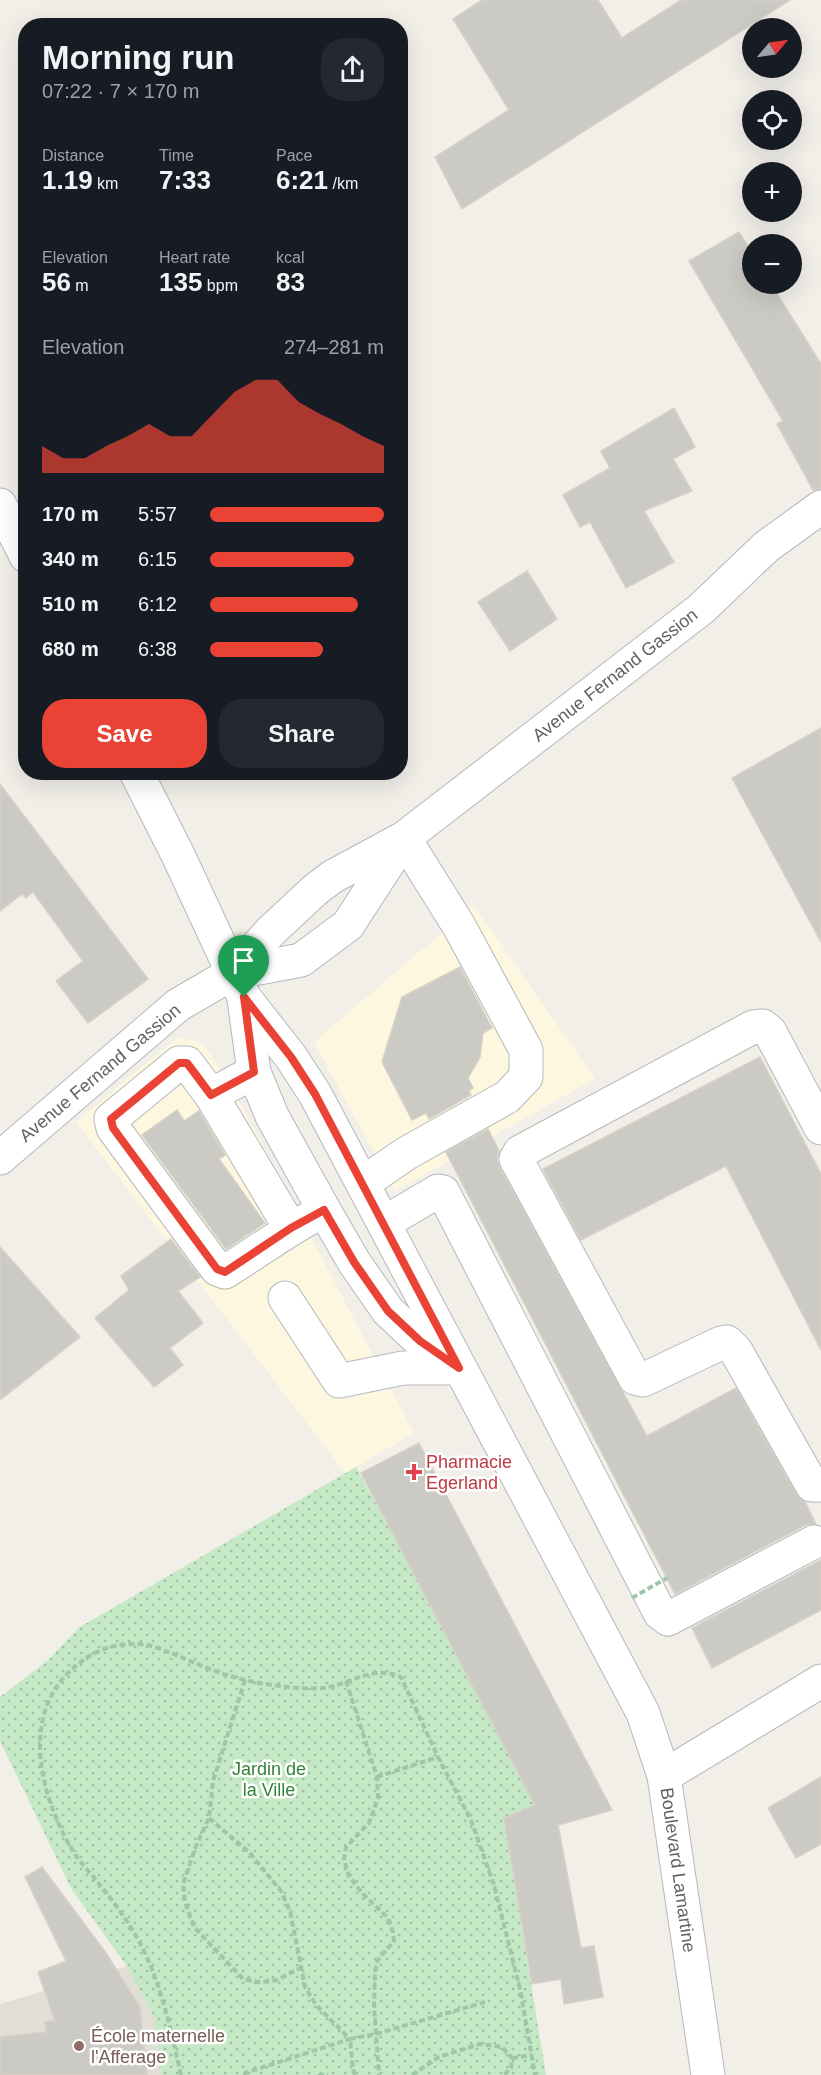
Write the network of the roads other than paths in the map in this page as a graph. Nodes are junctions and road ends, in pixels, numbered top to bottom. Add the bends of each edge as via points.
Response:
1 (0, 505) edge
2 (821, 507) edge
3 (18, 540) edge
4 (140, 780) edge
5 (404, 838) junction
6 (238, 985) junction
7 (254, 1072) junction
8 (211, 1095) junction
9 (821, 1128) edge
10 (0, 1158) edge
11 (363, 1183) junction
12 (324, 1210) junction
13 (384, 1223) junction
14 (291, 1228) junction
15 (285, 1298) dead end
16 (459, 1368) junction
17 (821, 1485) edge
18 (813, 1542) dead end
19 (821, 1681) edge
20 (664, 1776) junction
21 (708, 2075) edge

1 - 3 street
2 - 5 street, Avenue Fernand Gassion via 766,547 701,609
4 - 6 street
5 - 6 street, Avenue Fernand Gassion via 315,890 271,931
5 - 6 street, Avenue Fernand Gassion via 348,925 301,960
5 - 11 street via 459,926 526,1050 526,1077 507,1097
6 - 7 street
6 - 10 street, Avenue Fernand Gassion via 178,1005
6 - 11 street via 315,1094
7 - 8 street
7 - 12 street via 272,1116
8 - 14 street
8 - 14 street via 187,1063 179,1063 111,1119 113,1128 217,1269 225,1272
9 - 17 street via 770,1032 763,1026 753,1027 520,1152 516,1159 635,1378 643,1380 727,1342 736,1351 813,1485
11 - 13 street
12 - 14 street
12 - 16 street via 388,1311 420,1341
13 - 16 street
13 - 18 street via 443,1191 660,1613 668,1619
15 - 16 street via 339,1381 403,1368
16 - 20 street via 643,1713
19 - 20 street, Boulevard Lamartine
20 - 21 street, Boulevard Lamartine

